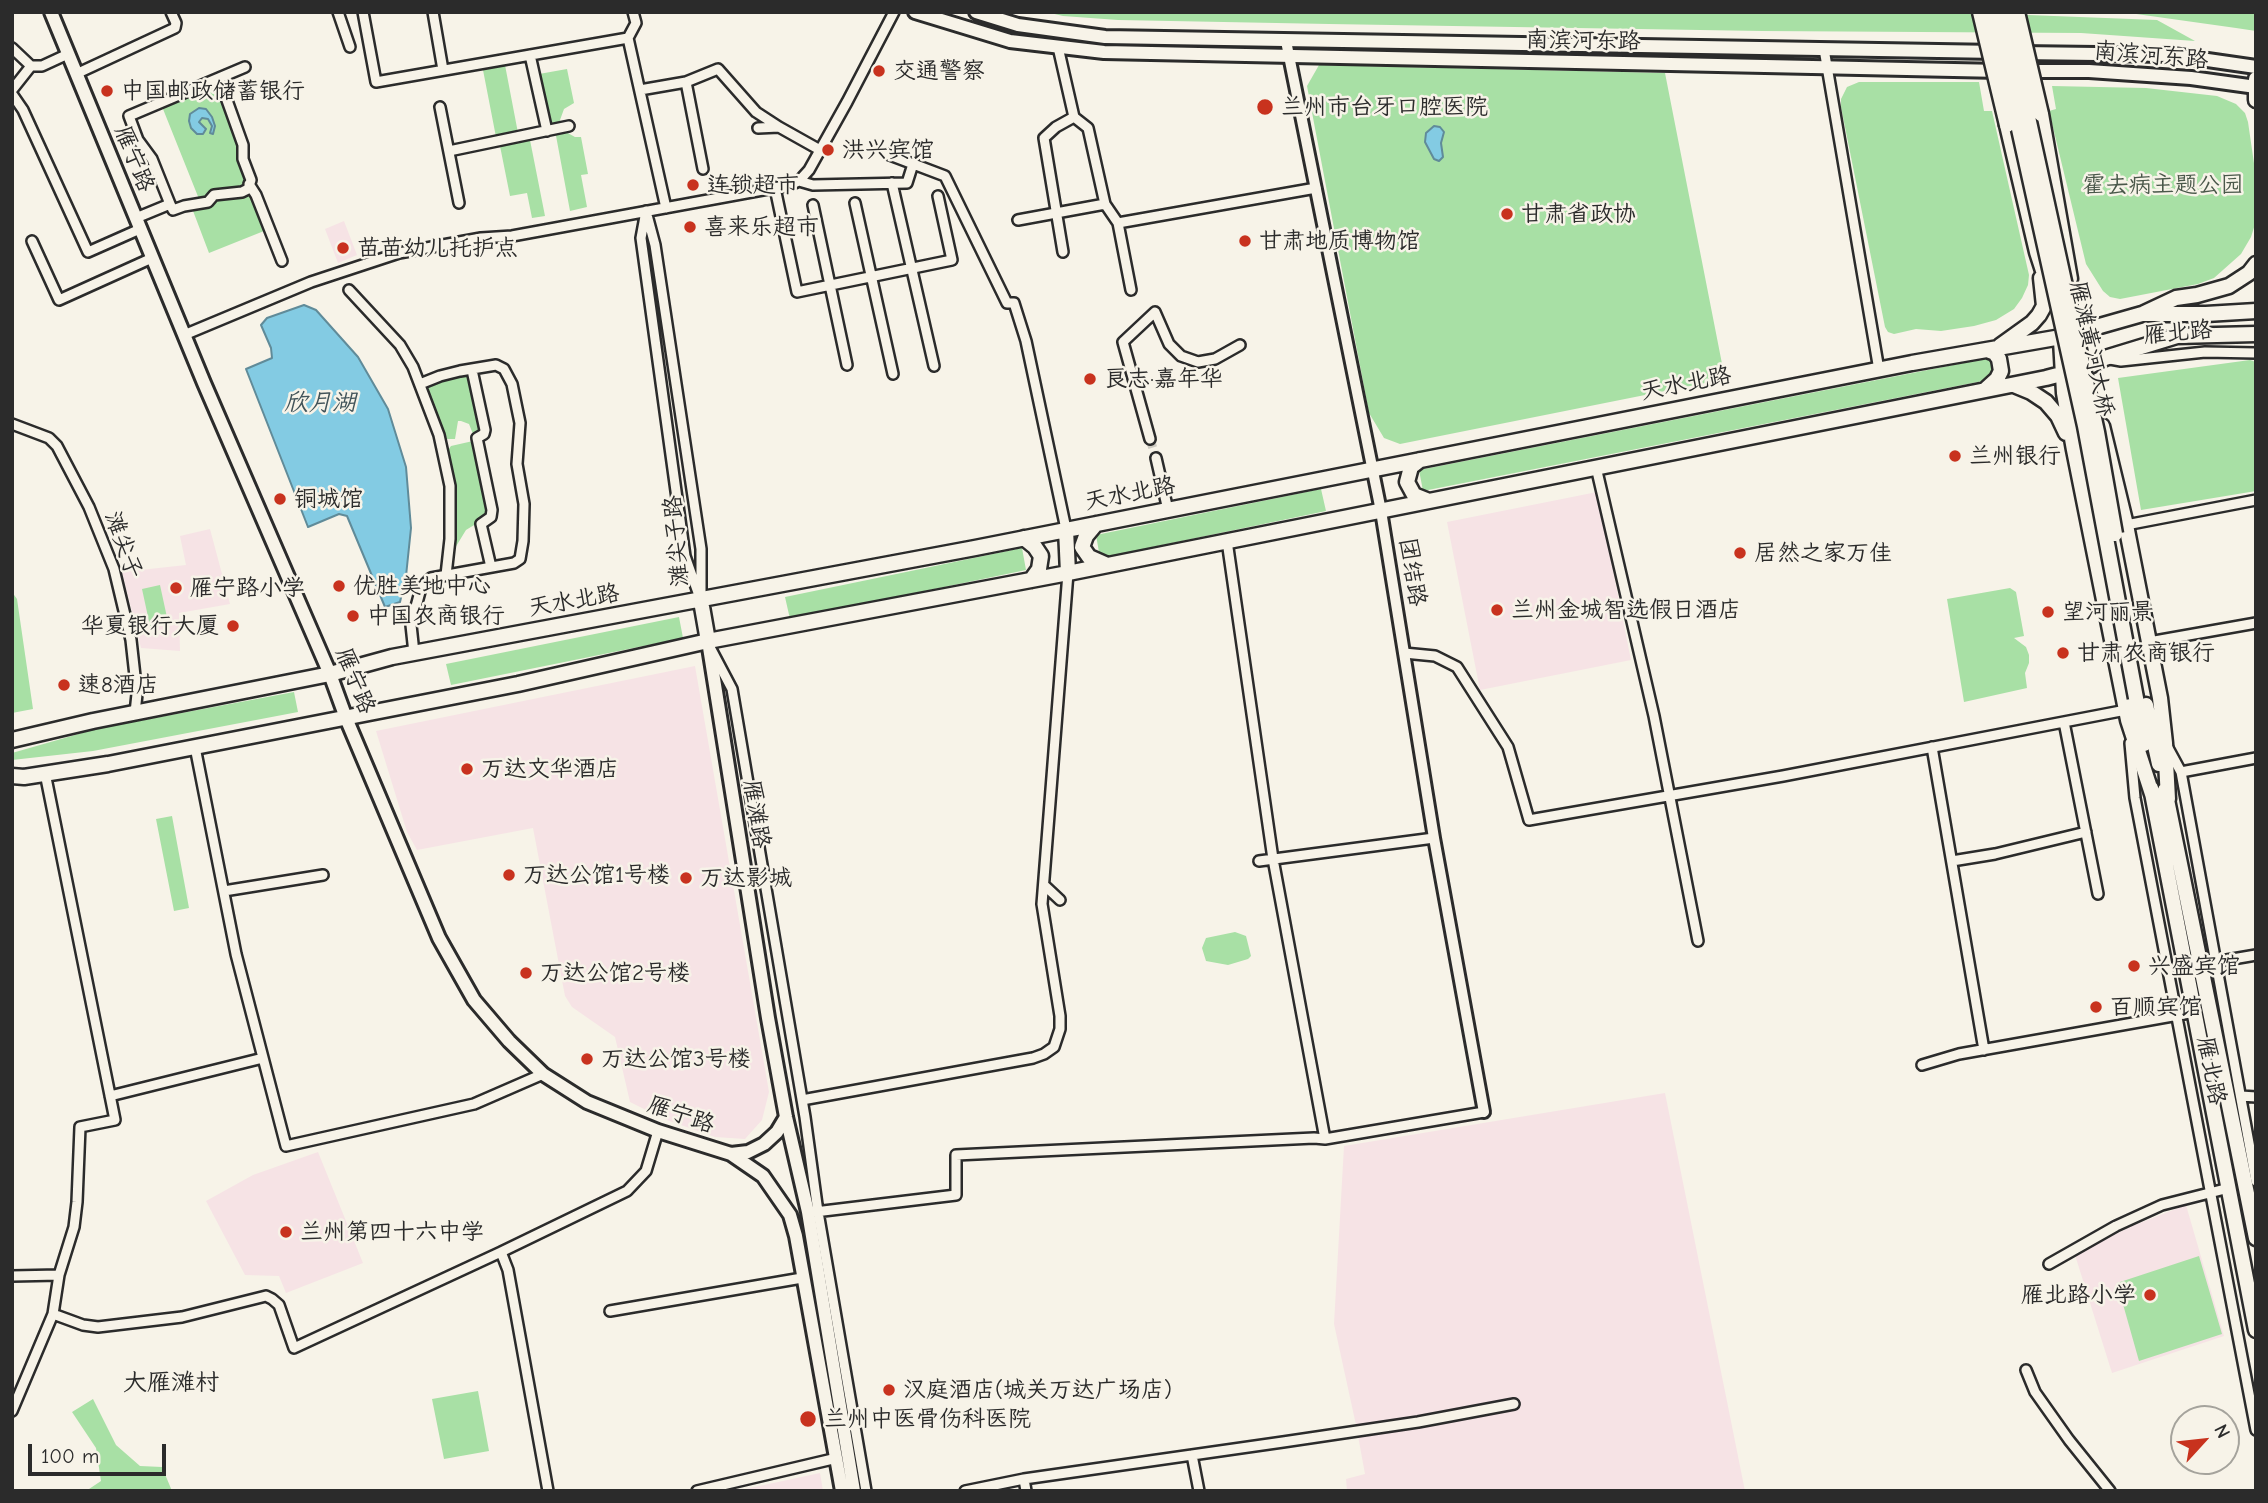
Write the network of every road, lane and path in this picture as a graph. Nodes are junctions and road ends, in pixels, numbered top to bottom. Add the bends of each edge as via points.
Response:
1 (51, 12) edge
2 (171, 12) edge
3 (338, 12) edge
4 (363, 12) edge
5 (433, 12) edge
6 (633, 12) edge
7 (894, 12) edge
8 (915, 12) edge
9 (976, 12) edge
10 (1980, 12) edge
11 (1993, 12) edge
12 (2005, 12) edge
13 (2017, 12) edge
14 (628, 38) junction
15 (1286, 41) junction
16 (350, 47) dead end
17 (1058, 47) junction
18 (12, 48) edge
19 (1824, 49) junction
20 (68, 54) junction
21 (530, 55) junction
22 (1289, 57) junction
23 (31, 66) junction
24 (1828, 66) junction
25 (246, 67) dead end
26 (2256, 67) edge
27 (443, 70) junction
28 (76, 74) junction
29 (219, 78) junction
30 (686, 82) junction
31 (2255, 88) edge
32 (640, 90) junction
33 (12, 92) edge
34 (440, 107) dead end
35 (1074, 117) junction
36 (569, 126) dead end
37 (779, 127) junction
38 (758, 128) dead end
39 (547, 131) junction
40 (820, 150) junction
41 (449, 151) junction
42 (887, 154) dead end
43 (913, 164) junction
44 (703, 169) dead end
45 (799, 181) junction
46 (892, 183) junction
47 (249, 184) junction
48 (775, 188) junction
49 (1316, 188) junction
50 (938, 196) dead end
51 (459, 203) dead end
52 (855, 203) dead end
53 (170, 204) junction
54 (1105, 204) junction
55 (813, 205) dead end
56 (666, 208) junction
57 (646, 211) junction
58 (1056, 212) junction
59 (1018, 220) dead end
60 (1118, 223) junction
61 (138, 224) junction
62 (32, 241) dead end
63 (1063, 252) dead end
64 (2037, 252) junction
65 (152, 258) junction
66 (282, 261) dead end
67 (2256, 264) edge
68 (912, 269) junction
69 (872, 277) junction
70 (830, 285) junction
71 (349, 290) dead end
72 (1131, 290) dead end
73 (2256, 311) edge
74 (2142, 314) junction
75 (2081, 332) junction
76 (2256, 334) edge
77 (184, 335) junction
78 (2061, 337) junction
79 (1240, 345) dead end
80 (1992, 349) junction
81 (2256, 353) edge
82 (2105, 359) junction
83 (847, 365) dead end
84 (933, 366) dead end
85 (2088, 366) junction
86 (472, 370) junction
87 (1879, 370) junction
88 (2064, 372) junction
89 (893, 374) dead end
90 (420, 384) junction
91 (2013, 385) junction
92 (1984, 390) junction
93 (12, 424) edge
94 (1150, 439) tunnel mouth
95 (2074, 450) junction
96 (1156, 458) tunnel mouth
97 (1420, 460) junction
98 (1596, 467) junction
99 (1373, 469) junction
100 (2256, 500) edge
101 (1429, 501) junction
102 (1168, 510) junction
103 (1381, 510) junction
104 (1096, 524) junction
105 (2126, 525) junction
106 (1066, 529) junction
107 (1024, 538) junction
108 (1227, 541) junction
109 (1107, 565) junction
110 (491, 567) junction
111 (1068, 573) junction
112 (446, 575) junction
113 (1031, 580) junction
114 (701, 601) junction
115 (2256, 623) edge
116 (708, 641) junction
117 (2149, 642) junction
118 (414, 653) junction
119 (1404, 653) junction
120 (330, 674) junction
121 (2133, 706) junction
122 (135, 713) junction
123 (346, 718) junction
124 (2064, 722) junction
125 (13, 739) edge
126 (2165, 743) junction
127 (195, 747) junction
128 (1932, 747) junction
129 (2256, 758) edge
130 (2181, 772) junction
131 (45, 773) junction
132 (16, 778) edge
133 (1671, 794) junction
134 (2160, 798) junction
135 (2086, 832) junction
136 (1434, 838) junction
137 (1273, 859) junction
138 (1259, 861) dead end
139 (1952, 862) junction
140 (323, 875) dead end
141 (1044, 885) junction
142 (224, 891) junction
143 (2098, 894) dead end
144 (1060, 900) dead end
145 (1698, 941) dead end
146 (2256, 955) edge
147 (2215, 962) junction
148 (2195, 1012) junction
149 (2177, 1015) junction
150 (1984, 1050) junction
151 (263, 1058) junction
152 (1922, 1066) dead end
153 (543, 1074) junction
154 (110, 1096) junction
155 (2241, 1096) junction
156 (2256, 1097) edge
157 (802, 1100) junction
158 (1484, 1112) joint
159 (786, 1117) junction
160 (657, 1131) junction
161 (1325, 1139) junction
162 (731, 1154) junction
163 (2255, 1177) edge
164 (2229, 1188) junction
165 (2211, 1192) junction
166 (813, 1212) junction
167 (2256, 1238) edge
168 (501, 1252) junction
169 (2049, 1264) dead end
170 (59, 1275) junction
171 (12, 1276) edge
172 (802, 1278) junction
173 (610, 1311) dead end
174 (52, 1314) junction
175 (2256, 1330) edge
176 (2026, 1370) dead end
177 (1514, 1404) dead end
178 (12, 1411) edge
179 (2256, 1430) edge
180 (1192, 1455) junction
181 (837, 1458) junction
182 (1024, 1479) junction
183 (548, 1491) edge
184 (697, 1491) edge
185 (842, 1491) edge
186 (854, 1491) edge
187 (866, 1491) edge
188 (965, 1491) edge
189 (1026, 1491) edge
190 (1199, 1491) edge
191 (2110, 1491) edge

1 - 20 main road, 雁宁路
2 - 28 street via 175,28
3 - 16 street
4 - 27 street via 376,82
5 - 27 street
6 - 14 street via 636,23
7 - 40 street
8 - 17 main road, 南滨河东路 via 1010,41
9 - 15 main road, 南滨河东路 via 1018,25 1105,37
10 - 64 main road, bridge
11 - 121 main road, 雁滩黄河大桥, bridge via 2085,426
12 - 121 main road, 雁滩黄河大桥, bridge via 2097,432
13 - 75 main road, bridge via 2041,114
14 - 21 street
14 - 32 street
15 - 19 main road, 南滨河东路
15 - 22 street, 团结路
17 - 22 main road, 南滨河东路
17 - 35 street
18 - 23 street
19 - 24 street
19 - 26 main road, 南滨河东路 via 2173,55
20 - 23 street
20 - 28 main road, 雁宁路
21 - 27 street
21 - 39 street
22 - 24 main road, 南滨河东路
22 - 49 street, 团结路
23 - 33 street
24 - 31 main road, 南滨河东路 via 2089,71
24 - 87 street
25 - 29 street
28 - 61 main road, 雁宁路
29 - 47 street via 243,145
29 - 53 street via 129,116
30 - 32 street
30 - 37 street via 718,69 756,112
30 - 44 street
32 - 56 street
33 - 61 street via 88,252
34 - 41 street
35 - 54 street via 1088,128
35 - 58 street via 1044,138
36 - 39 street
37 - 38 street
37 - 40 street
39 - 41 street
40 - 45 street
41 - 51 street
42 - 43 street
43 - 46 street via 907,183
43 - 106 street via 945,176 1007,303 1014,303
45 - 46 street via 813,186
45 - 48 street
46 - 68 street
47 - 53 street via 242,192 214,195 197,205 173,210
47 - 66 street
48 - 56 street
48 - 70 street via 797,292
49 - 60 street
49 - 99 street, 团结路
50 - 68 street via 952,261
52 - 69 street
53 - 61 street
54 - 58 street
54 - 60 street
55 - 70 street
56 - 57 street
57 - 77 street via 398,253 311,282
57 - 114 street, 滩尖子路 via 701,550
57 - 114 street, 滩尖子路 via 641,238 683,542
58 - 59 street
58 - 63 street
60 - 72 street
61 - 65 main road, 雁宁路
62 - 65 street via 59,300
64 - 78 main road
64 - 80 main road via 2043,306 2032,323
65 - 77 main road, 雁宁路
67 - 74 main road via 2229,286 2176,298
68 - 69 street
68 - 84 street
69 - 70 street
69 - 89 street
70 - 83 street
71 - 90 street via 400,345
73 - 74 main road, 天水北路
74 - 75 main road, 天水北路
75 - 78 main road, 天水北路
75 - 85 main road
76 - 82 main road via 2177,336
77 - 120 main road, 雁宁路
78 - 80 main road, 天水北路
78 - 88 main road
79 - 94 street via 1198,362 1181,356 1155,312 1123,342
80 - 87 main road, 天水北路
80 - 92 main road via 2001,371
81 - 82 street, 雁北路
82 - 85 main road
85 - 88 main road
85 - 105 main road
86 - 90 street
86 - 110 street via 485,430 477,438 492,510 491,517 481,524
86 - 110 street via 496,365 504,369 520,422 517,464 524,504 520,559
87 - 97 main road, 天水北路
88 - 91 main road
88 - 95 main road
90 - 112 street via 439,435 450,484
91 - 92 main road
91 - 95 main road via 2046,402
92 - 98 main road
93 - 122 street, 滩尖子 via 49,438 57,446 89,507 114,569 131,640
95 - 121 main road
96 - 102 street
97 - 99 main road, 天水北路
97 - 101 main road via 1411,467 1407,482 1415,495
98 - 101 main road
98 - 133 street
99 - 102 main road, 天水北路
99 - 103 street, 团结路
100 - 105 street
101 - 103 main road
102 - 104 main road, 天水北路
103 - 108 main road
103 - 119 street, 团结路
104 - 106 main road, 天水北路
104 - 109 main road via 1083,547 1089,557
105 - 117 main road
106 - 107 main road, 天水北路
106 - 111 main road
107 - 113 main road via 1041,556
107 - 114 main road, 天水北路
108 - 109 main road
108 - 137 street
109 - 111 main road
110 - 112 street
111 - 113 main road
111 - 141 street
112 - 118 street via 431,578 421,588 411,625
113 - 116 main road
114 - 116 main road
114 - 118 main road, 天水北路
115 - 117 street
116 - 123 main road
116 - 157 street via 732,690
116 - 159 main road, 雁滩路
117 - 126 main road
118 - 120 main road, 天水北路
119 - 133 street via 1435,656 1457,667 1508,747 1530,820
119 - 136 street, 团结路
120 - 122 main road, 天水北路
120 - 123 main road, 雁宁路
121 - 124 street
121 - 134 main road
121 - 134 main road
121 - 149 street, 雁北路 via 2135,798
122 - 125 main road, 天水北路
123 - 127 main road
123 - 153 main road, 雁宁路 via 439,938 474,1000
124 - 128 street
124 - 135 street
126 - 130 street, 雁北路
126 - 134 main road
127 - 131 main road
127 - 142 street
128 - 133 street
128 - 139 street
129 - 130 street
130 - 147 street, 雁北路
131 - 132 main road
131 - 154 street
133 - 145 street
134 - 148 main road, 雁北路
134 - 167 main road, 雁北路
135 - 139 street
135 - 143 street
136 - 137 street
136 - 158 street, 团结路
137 - 138 street
137 - 161 street
139 - 150 street
140 - 142 street
141 - 144 street
141 - 157 street via 1042,904 1060,1028 1054,1047 1033,1058
142 - 151 street
146 - 147 street
147 - 155 street, 雁北路
148 - 149 street
148 - 164 main road, 雁北路
149 - 150 street
149 - 165 street, 雁北路
150 - 152 street
151 - 153 street via 286,1146 474,1104
151 - 154 street
153 - 160 main road, 雁宁路 via 587,1102
154 - 170 street via 115,1120 80,1127 74,1227
155 - 156 street
155 - 163 street, 雁北路
157 - 166 street
158 - 161 street
159 - 162 main road via 764,1144
159 - 166 main road, 雁滩路
160 - 162 main road, 雁宁路
160 - 168 street via 646,1171 627,1191
161 - 166 street via 956,1155 956,1195
162 - 172 main road, 雁宁路 via 763,1176 790,1215
164 - 165 street
164 - 175 main road, 雁北路
165 - 169 street via 2162,1205
165 - 179 street, 雁北路
166 - 186 main road, 雁滩路
166 - 187 street
168 - 174 street via 294,1348 279,1305 266,1296 182,1317 98,1327
168 - 183 street
170 - 171 street
170 - 174 street
172 - 173 street
172 - 181 main road
174 - 178 street
176 - 191 street via 2035,1392
177 - 180 street
180 - 182 street
180 - 190 street
181 - 184 street
181 - 185 main road
182 - 188 street
182 - 189 street

